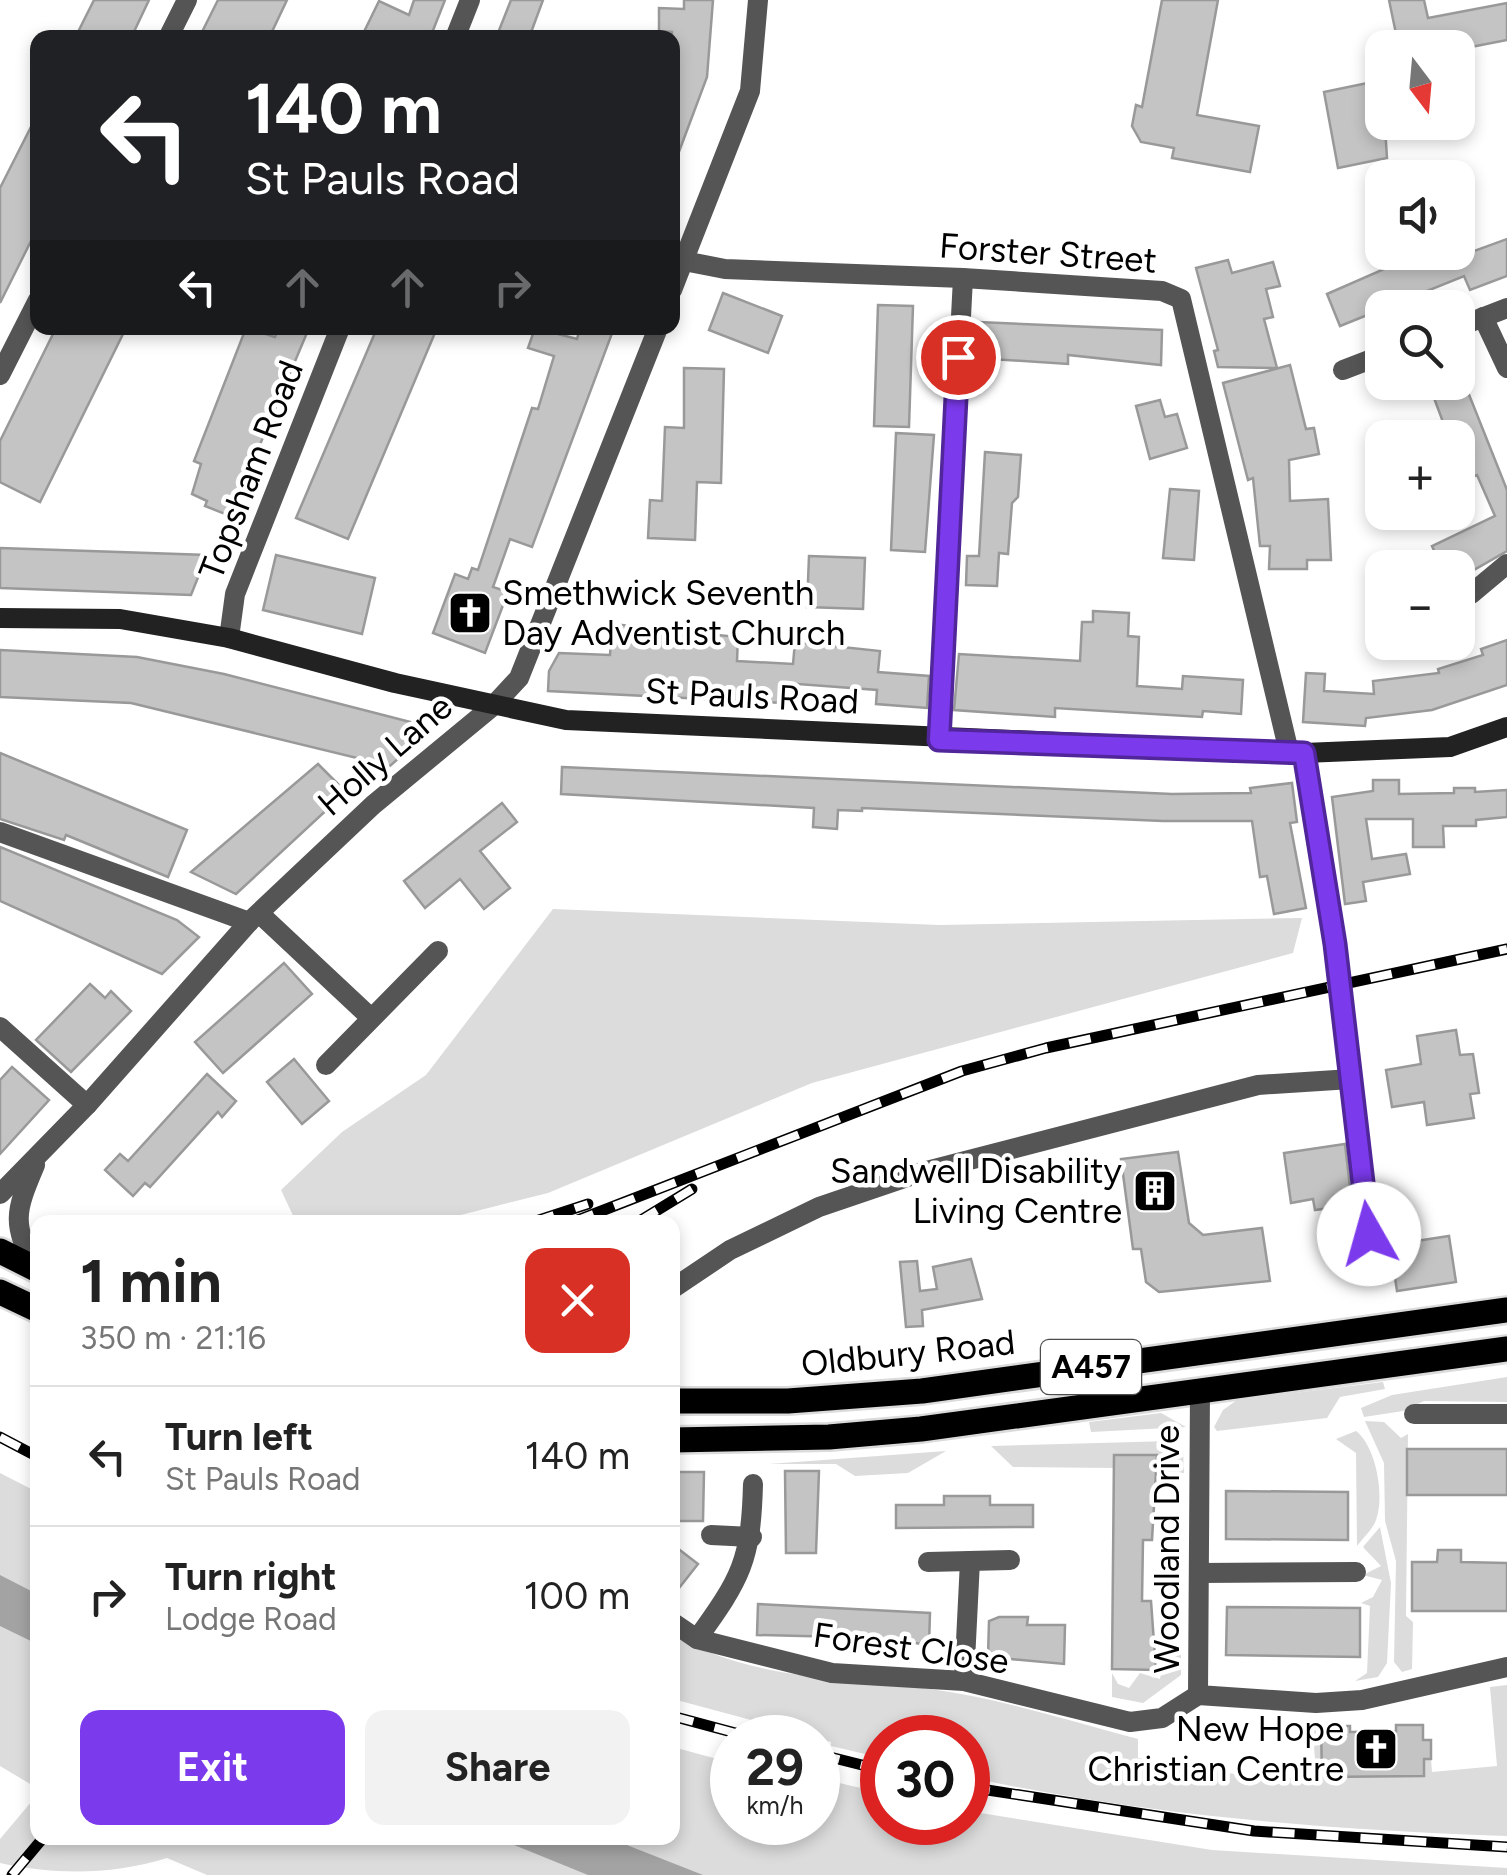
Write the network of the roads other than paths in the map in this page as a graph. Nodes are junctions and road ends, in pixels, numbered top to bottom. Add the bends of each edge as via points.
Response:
1 (187, 0) edge
2 (470, 0) edge
3 (758, 0) edge
4 (172, 30) edge
5 (458, 30) edge
6 (684, 261) junction
7 (680, 271) edge
8 (962, 278) junction
9 (1507, 308) edge
10 (30, 316) edge
11 (1483, 317) junction
12 (1475, 320) edge
13 (337, 335) edge
14 (655, 335) edge
15 (1365, 362) edge
16 (1507, 368) edge
17 (1343, 370) dead end
18 (0, 375) edge
19 (1507, 564) edge
20 (1475, 591) edge
21 (0, 618) edge
22 (229, 638) junction
23 (494, 706) junction
24 (1507, 727) edge
25 (939, 740) junction
26 (1297, 753) junction
27 (0, 832) edge
28 (254, 918) junction
29 (438, 951) dead end
30 (370, 1017) junction
31 (0, 1027) edge
32 (326, 1065) dead end
33 (1351, 1079) junction
34 (87, 1105) junction
35 (38, 1158) junction
36 (0, 1194) edge
37 (1369, 1234) dead end
38 (0, 1251) edge
39 (30, 1258) edge
40 (30, 1266) edge
41 (680, 1283) edge
42 (0, 1292) edge
43 (30, 1306) edge
44 (1507, 1310) edge
45 (1507, 1349) edge
46 (1200, 1391) junction
47 (680, 1401) edge
48 (1414, 1414) dead end
49 (1507, 1414) edge
50 (680, 1440) edge
51 (753, 1484) dead end
52 (711, 1535) dead end
53 (752, 1537) junction
54 (1010, 1560) dead end
55 (970, 1561) junction
56 (928, 1562) dead end
57 (1356, 1572) dead end
58 (1199, 1573) junction
59 (680, 1628) edge
60 (698, 1640) junction
61 (1507, 1667) edge
62 (964, 1681) junction
63 (1198, 1695) junction

1 - 4 street
2 - 5 street
3 - 6 street via 750,91
6 - 7 street
6 - 8 street, Forster Street via 725,269
8 - 25 street
8 - 26 street, Forster Street via 1162,292 1181,299
9 - 11 street
10 - 18 street
11 - 12 street
11 - 16 street
13 - 22 street, Topsham Road via 235,594
14 - 23 street, Holly Lane via 519,678
15 - 17 street
19 - 20 street
21 - 22 main road, St Pauls Road via 120,619
22 - 23 main road, St Pauls Road
23 - 25 main road, St Pauls Road via 566,720
23 - 28 street, Holly Lane via 373,805
24 - 26 main road, St Pauls Road via 1450,747
25 - 26 main road, St Pauls Road
26 - 33 street, bridge via 1335,944
27 - 28 street
28 - 30 street
28 - 34 street, Holly Lane
29 - 30 street
30 - 32 street
31 - 34 street
33 - 37 street
33 - 41 street via 1258,1084 919,1173 819,1207
34 - 35 street, Holly Lane
35 - 36 street, Holly Lane
35 - 39 street, Holly Lane via 17,1218
38 - 40 main road
42 - 43 main road
44 - 47 main road, Oldbury Road / A457 via 922,1390
45 - 46 main road, Oldbury Road / A457
46 - 50 main road, Oldbury Road / A457 via 902,1430
46 - 58 street, Woodland Drive
48 - 49 street
51 - 53 street
52 - 53 street
53 - 60 street via 742,1574
54 - 55 street
55 - 56 street
55 - 62 street
57 - 58 street
58 - 63 street, Woodland Drive
59 - 60 street, Forest Close
60 - 62 street, Forest Close via 832,1672
61 - 63 street, Woodland Drive via 1362,1700
62 - 63 street, Forest Close via 1130,1722 1162,1718

